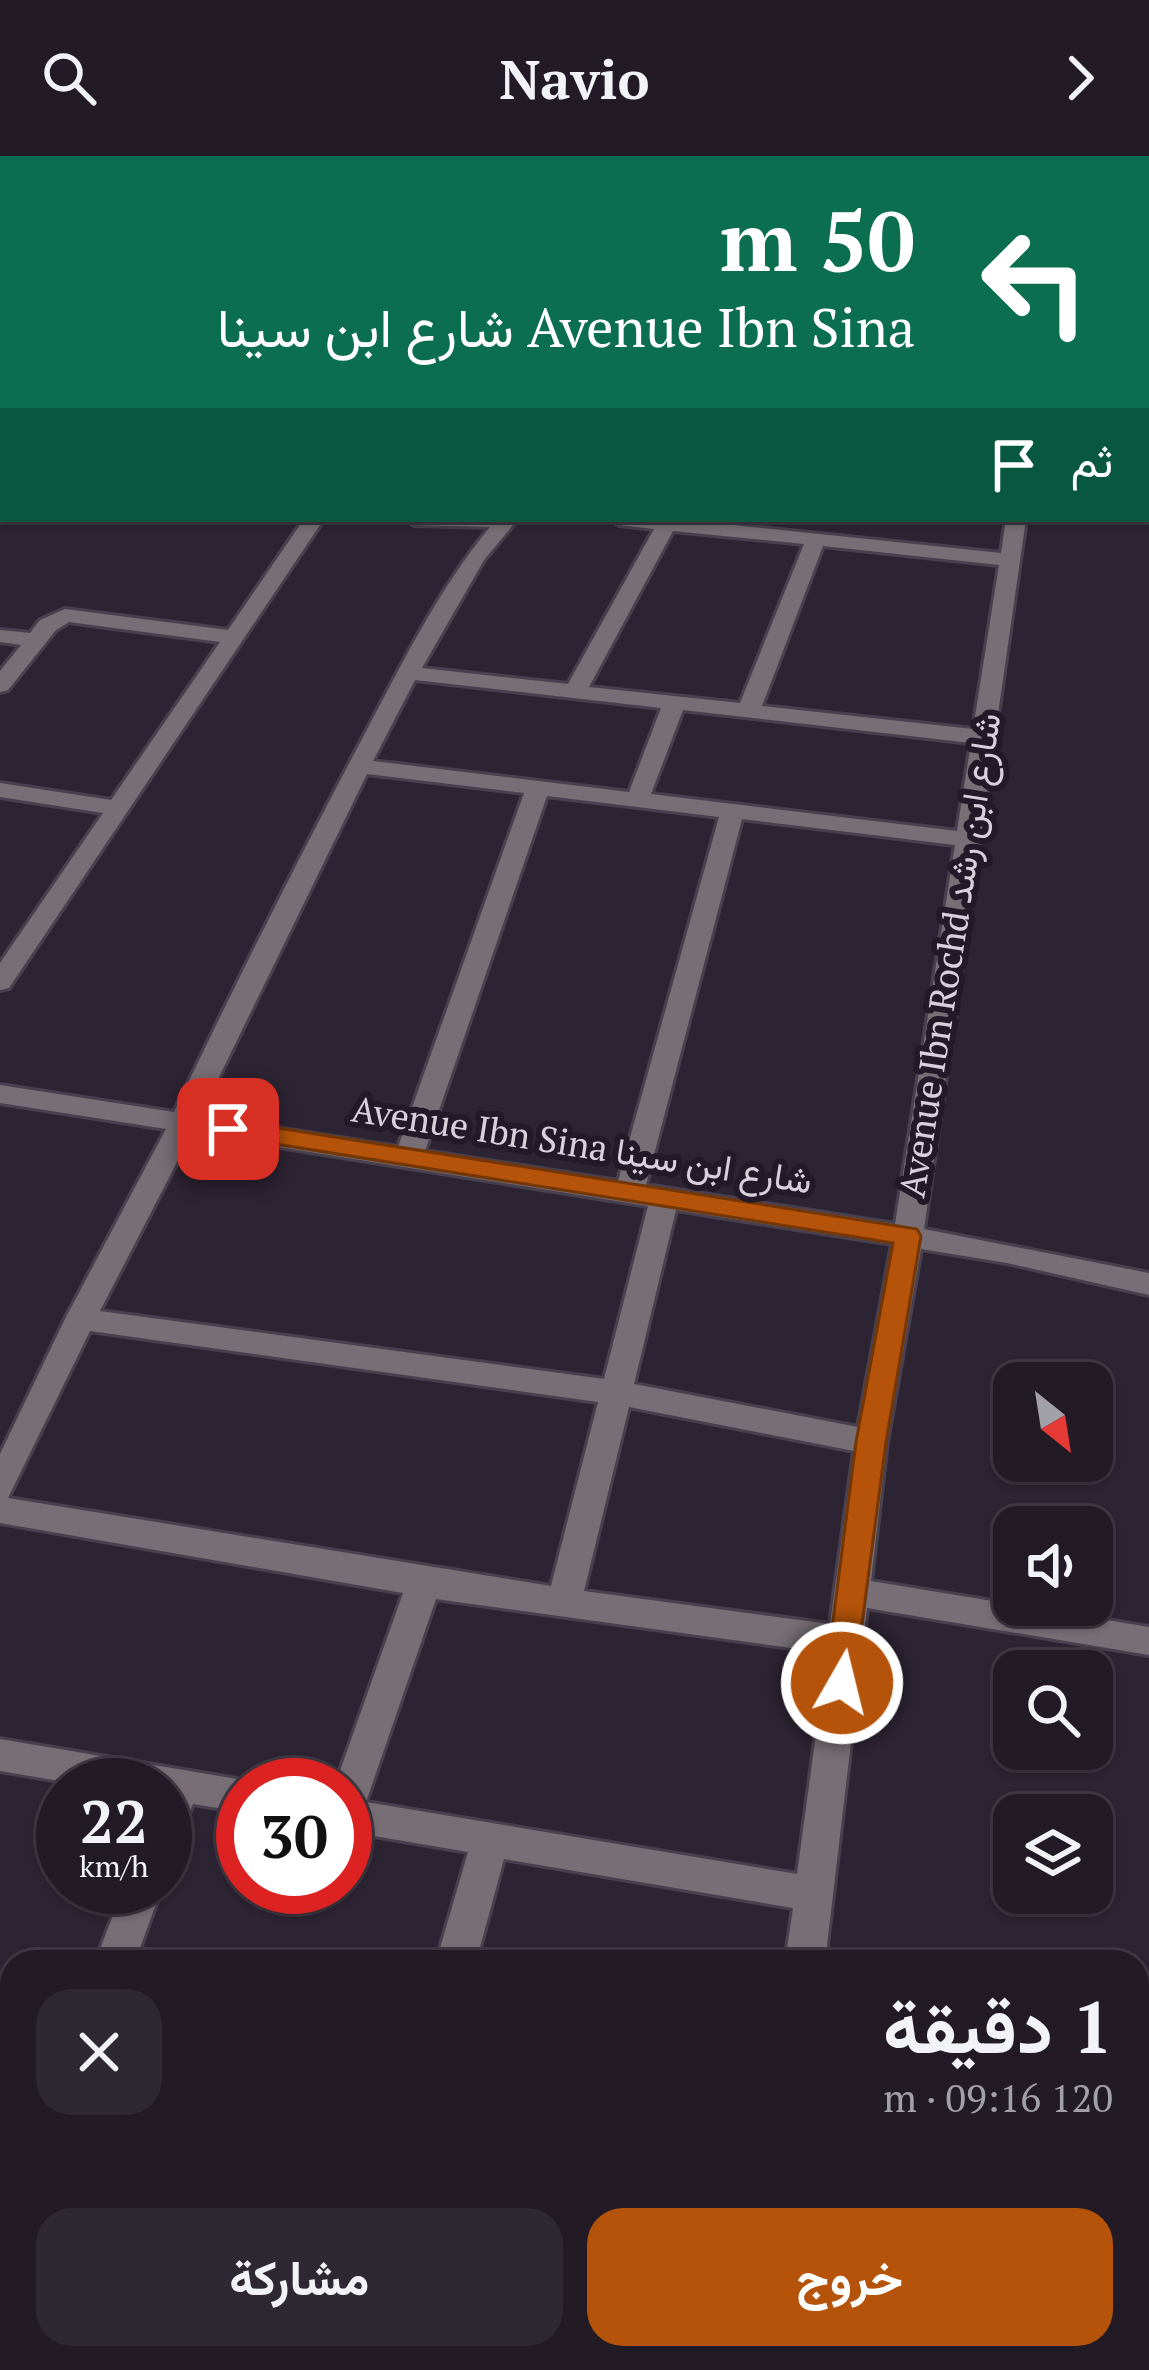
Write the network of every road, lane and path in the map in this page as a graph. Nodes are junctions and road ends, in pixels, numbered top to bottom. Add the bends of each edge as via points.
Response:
1 (312, 522) edge
2 (505, 522) edge
3 (656, 522) edge
4 (1016, 522) edge
5 (668, 523) junction
6 (816, 539) junction
7 (1011, 560) junction
8 (0, 636) edge
9 (234, 637) junction
10 (36, 640) junction
11 (408, 674) junction
12 (0, 685) edge
13 (576, 691) junction
14 (675, 701) junction
15 (749, 710) junction
16 (981, 737) junction
17 (363, 767) junction
18 (0, 790) edge
19 (537, 791) junction
20 (637, 802) junction
21 (117, 808) junction
22 (732, 813) junction
23 (968, 839) junction
24 (0, 982) edge
25 (0, 1094) edge
26 (182, 1122) junction
27 (409, 1155) junction
28 (630, 1190) junction
29 (665, 1196) junction
30 (908, 1236) junction
31 (1149, 1284) edge
32 (80, 1319) junction
33 (620, 1393) junction
34 (871, 1442) junction
35 (0, 1488) edge
36 (0, 1510) edge
37 (424, 1583) junction
38 (854, 1592) junction
39 (566, 1599) junction
40 (1149, 1640) edge
41 (847, 1641) junction
42 (0, 1755) edge
43 (364, 1758) edge
44 (36, 1761) edge
45 (372, 1817) edge
46 (491, 1839) junction
47 (814, 1894) junction
48 (133, 1914) edge
49 (119, 1950) edge
50 (459, 1950) edge
51 (807, 1950) edge

1 - 9 street
2 - 11 street
3 - 5 street
4 - 7 street, Avenue Ibn Rochd شارع ابن رشد
5 - 6 street
5 - 13 street
6 - 7 street
6 - 15 street
7 - 16 street, Avenue Ibn Rochd شارع ابن رشد
8 - 10 street
9 - 10 street via 74,614
9 - 21 street
10 - 12 street
11 - 13 street
11 - 17 street
13 - 14 street
14 - 15 street
14 - 20 street
15 - 16 street
16 - 23 street, Avenue Ibn Rochd شارع ابن رشد
17 - 19 street
17 - 26 street
18 - 21 street
19 - 20 street
19 - 27 street
20 - 22 street
21 - 24 street
22 - 23 street
22 - 28 street
23 - 30 street, Avenue Ibn Rochd شارع ابن رشد
25 - 26 street, Avenue Ibn Sina شارع ابن سينا
26 - 27 street, Avenue Ibn Sina شارع ابن سينا
26 - 32 street
27 - 28 street, Avenue Ibn Sina شارع ابن سينا
28 - 29 street, Avenue Ibn Sina شارع ابن سينا
29 - 30 street, Avenue Ibn Sina شارع ابن سينا
29 - 33 street
30 - 31 street, Avenue Ibn Sina شارع ابن سينا
30 - 34 street, Avenue Ibn Rochd شارع ابن رشد
32 - 33 street
32 - 35 street
33 - 34 street
33 - 39 street
34 - 38 street, Avenue Ibn Rochd شارع ابن رشد
36 - 37 street
37 - 39 street
37 - 43 street
38 - 40 street
38 - 41 street, Avenue Ibn Rochd شارع ابن رشد
39 - 41 street
41 - 47 street, Avenue Ibn Rochd شارع ابن رشد
42 - 44 street
45 - 46 street
46 - 47 street
46 - 50 street
47 - 51 street, Avenue Ibn Rochd شارع ابن رشد
48 - 49 street

